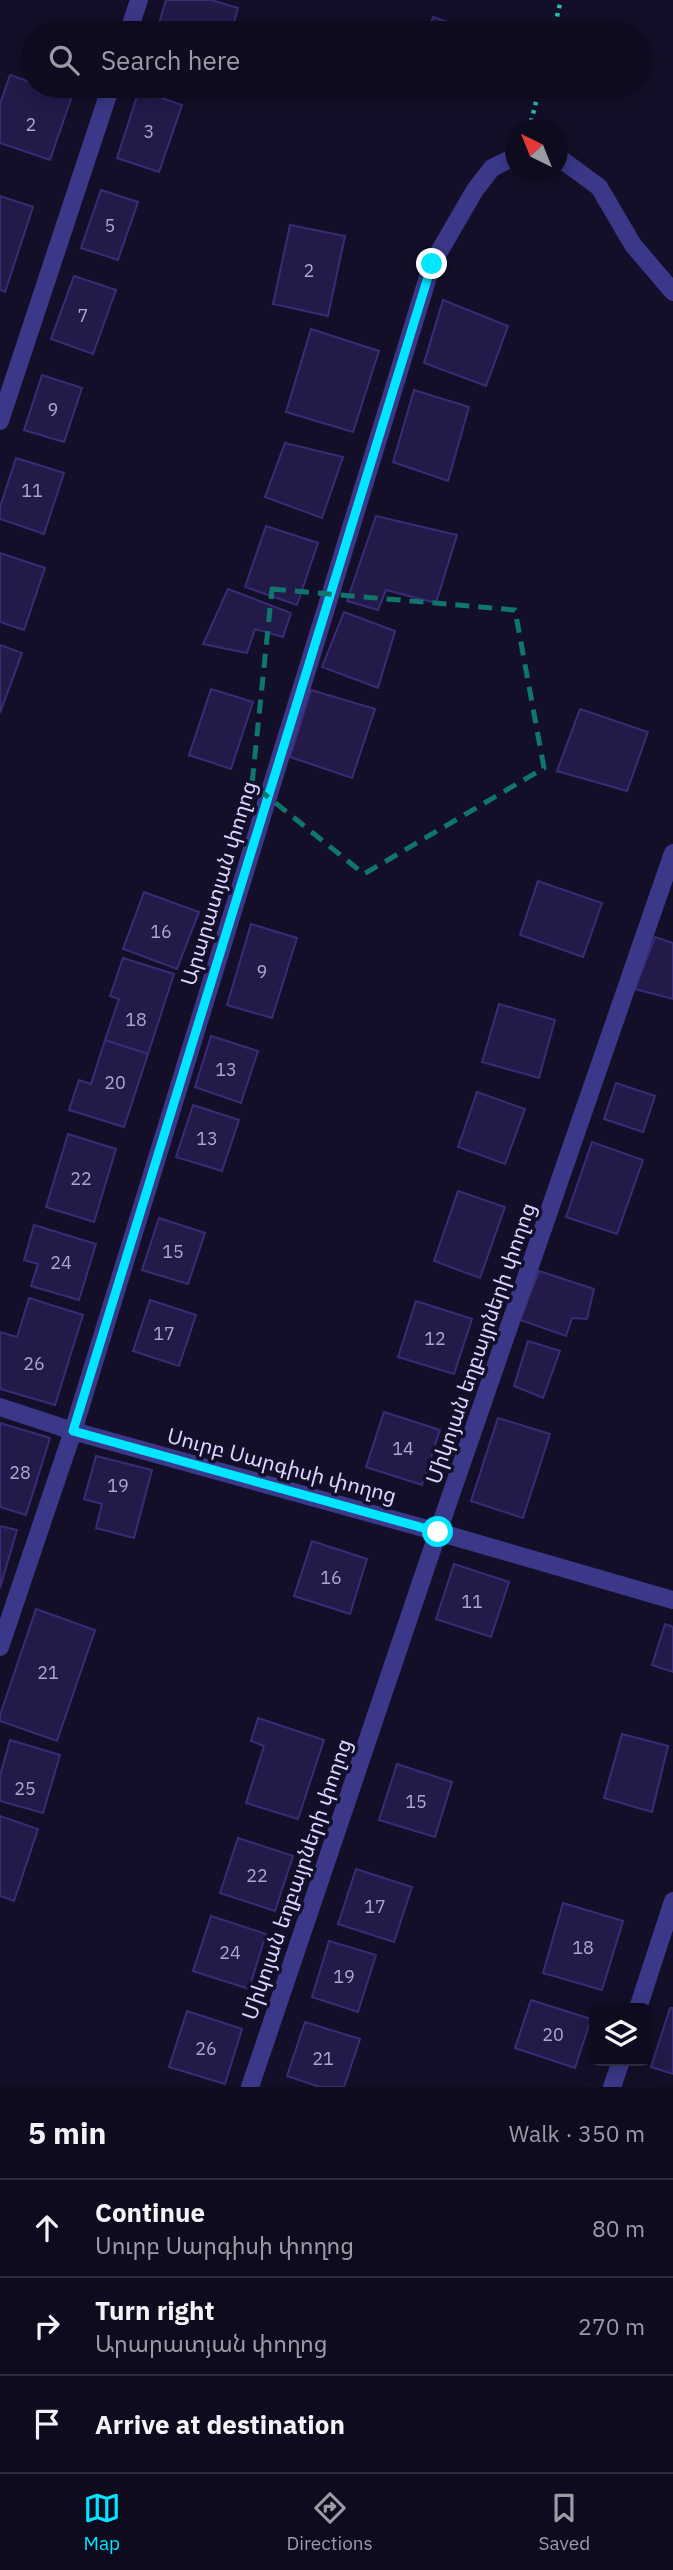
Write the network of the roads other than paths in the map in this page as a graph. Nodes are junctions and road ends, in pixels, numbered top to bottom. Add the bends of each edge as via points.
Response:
1 (139, 0) edge
2 (132, 21) edge
3 (107, 98) edge
4 (505, 162) edge
5 (568, 164) edge
6 (673, 292) edge
7 (0, 421) edge
8 (673, 853) edge
9 (0, 1407) edge
10 (73, 1431) junction
11 (438, 1532) junction
12 (673, 1600) edge
13 (0, 1647) edge
14 (673, 1901) edge
15 (640, 2003) edge
16 (619, 2066) edge
17 (250, 2087) edge
18 (612, 2087) edge

1 - 2 street
3 - 7 street
4 - 10 street, Արարատյան փողոց via 492,168 475,190 432,264
5 - 6 street via 599,187 633,244
8 - 11 street, Միկոյան եղբայրների փողոց
9 - 10 street, Սուրբ Սարգիսի փողոց
10 - 11 street, Սուրբ Սարգիսի փողոց
10 - 13 street, Արարատյան փողոց
11 - 12 street, Սուրբ Սարգիսի փողոց
11 - 17 street, Միկոյան եղբայրների փողոց
14 - 15 street
16 - 18 street

